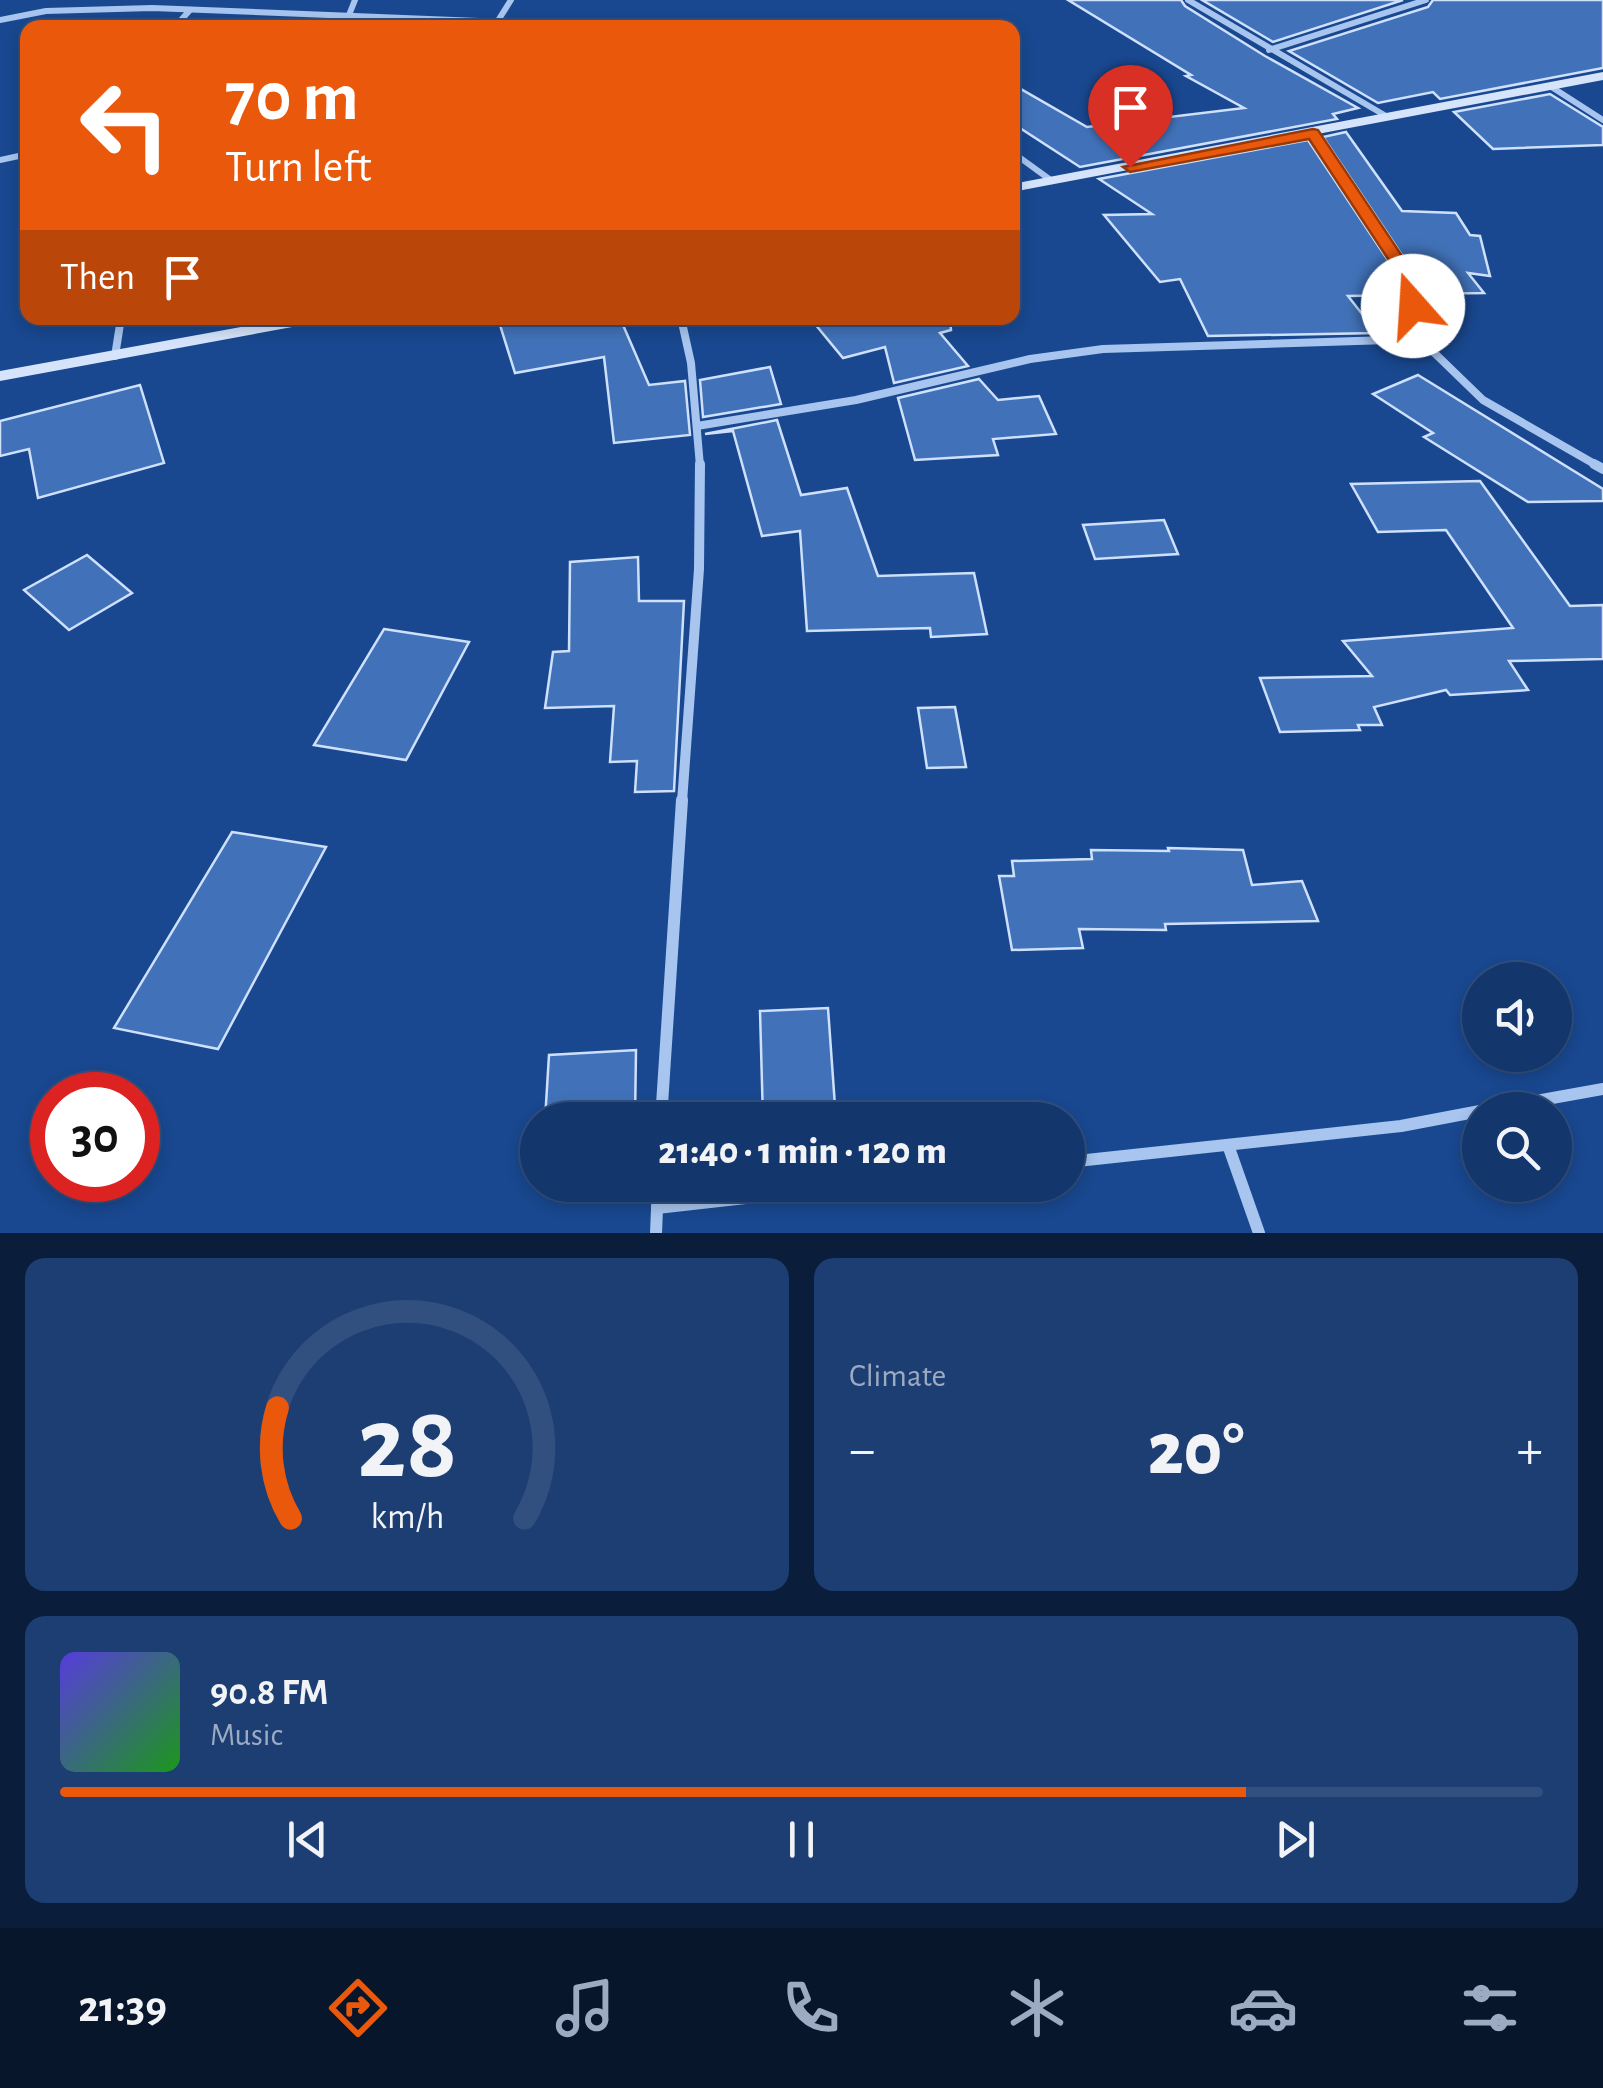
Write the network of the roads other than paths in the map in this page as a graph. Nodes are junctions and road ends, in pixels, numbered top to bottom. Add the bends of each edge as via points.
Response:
1 (26, 0) edge
2 (175, 0) edge
3 (355, 0) edge
4 (511, 0) edge
5 (1188, 0) edge
6 (1426, 0) edge
7 (168, 9) junction
8 (190, 10) junction
9 (29, 13) junction
10 (348, 15) junction
11 (499, 19) junction
12 (0, 20) edge
13 (181, 20) edge
14 (513, 20) edge
15 (1270, 50) junction
16 (1603, 76) edge
17 (1550, 86) junction
18 (1386, 116) junction
19 (1603, 120) edge
20 (1313, 134) junction
21 (1020, 158) edge
22 (1052, 181) junction
23 (1020, 187) edge
24 (120, 325) edge
25 (277, 325) edge
26 (683, 325) edge
27 (1420, 339) junction
28 (115, 356) junction
29 (0, 376) edge
30 (698, 426) junction
31 (1603, 469) edge
32 (1603, 1090) edge
33 (1572, 1095) edge
34 (662, 1102) edge
35 (1462, 1114) edge
36 (1228, 1146) junction
37 (1085, 1160) edge
38 (657, 1202) edge
39 (711, 1202) edge
40 (657, 1208) junction
41 (656, 1233) edge
42 (1259, 1233) edge

1 - 9 street
2 - 7 street
3 - 10 street
4 - 11 street
5 - 15 street
6 - 15 street
7 - 8 street
7 - 9 street
8 - 10 street
8 - 13 street
9 - 12 street
10 - 11 street
11 - 14 street
15 - 18 street
16 - 17 main road
17 - 18 main road
17 - 19 street
18 - 20 main road
20 - 22 main road
20 - 27 street via 1406,274
21 - 22 street
22 - 23 main road
24 - 28 street
25 - 28 main road
26 - 30 street
27 - 30 street via 1103,349
27 - 31 street via 1483,400
28 - 29 main road
30 - 34 street via 698,598
32 - 33 street
35 - 36 street
36 - 37 street
36 - 42 street
38 - 40 street
39 - 40 street
40 - 41 street

